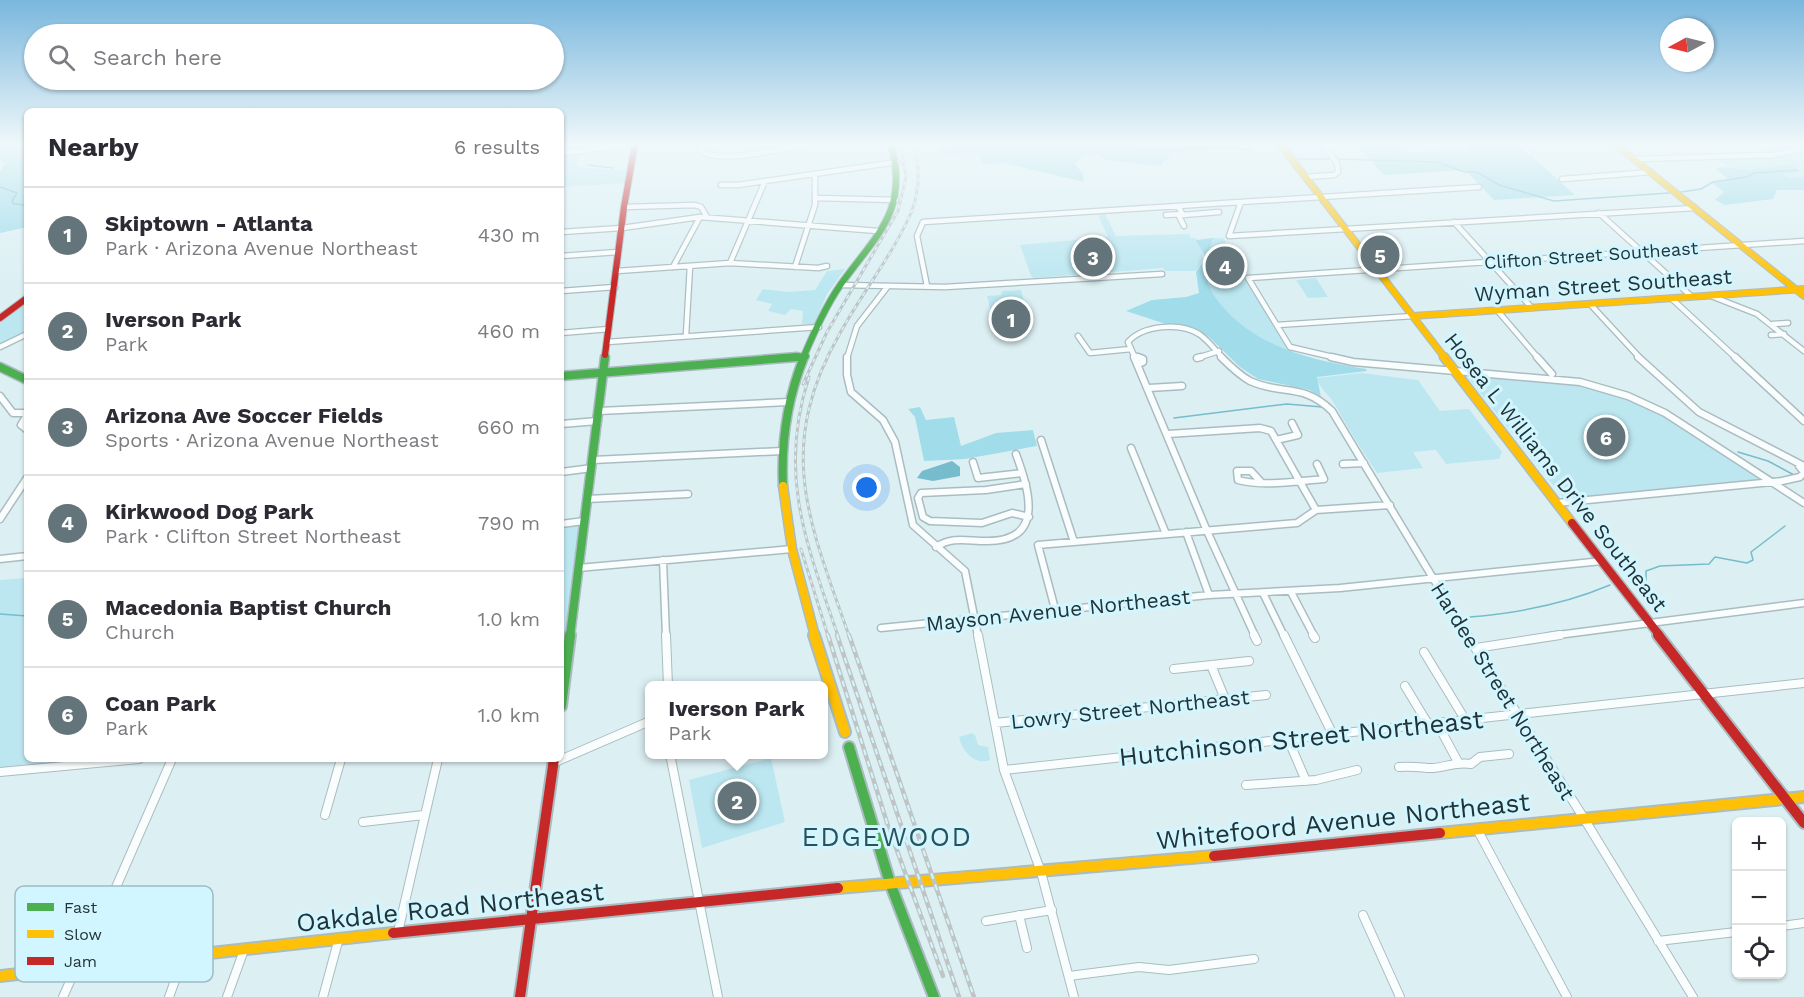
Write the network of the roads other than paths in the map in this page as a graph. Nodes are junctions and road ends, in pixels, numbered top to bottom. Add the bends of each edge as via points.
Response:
1 (627, 191) edge
2 (761, 191) edge
3 (816, 191) edge
4 (898, 191) edge
5 (1317, 191) edge
6 (1417, 191) edge
7 (1674, 191) edge
8 (1321, 196) junction
9 (816, 198) junction
10 (896, 200) junction
11 (1241, 202) junction
12 (1178, 206) junction
13 (624, 207) junction
14 (1695, 208) junction
15 (1219, 212) dead end
16 (1599, 213) junction
17 (1180, 214) junction
18 (1166, 215) dead end
19 (700, 217) junction
20 (707, 217) junction
21 (748, 220) junction
22 (1454, 222) junction
23 (809, 224) junction
24 (1184, 226) dead end
25 (621, 228) junction
26 (1345, 228) junction
27 (879, 231) junction
28 (564, 232) edge
29 (1804, 241) edge
30 (1741, 245) junction
31 (618, 252) junction
32 (1642, 252) junction
33 (564, 256) edge
34 (1490, 262) junction
35 (730, 263) junction
36 (690, 266) junction
37 (827, 266) dead end
38 (673, 267) junction
39 (795, 267) junction
40 (1378, 270) junction
41 (617, 271) junction
42 (1162, 274) dead end
43 (841, 285) junction
44 (888, 286) junction
45 (927, 286) junction
46 (615, 287) junction
47 (1802, 290) edge
48 (564, 291) edge
49 (1709, 295) junction
50 (1691, 296) junction
51 (1671, 298) junction
52 (24, 300) edge
53 (1590, 304) junction
54 (1532, 308) junction
55 (1497, 310) junction
56 (1413, 316) junction
57 (0, 318) edge
58 (1788, 322) dead end
59 (1773, 324) junction
60 (1277, 325) junction
61 (819, 327) junction
62 (609, 329) junction
63 (564, 333) edge
64 (1784, 334) junction
65 (24, 335) edge
66 (686, 335) junction
67 (1771, 335) dead end
68 (1078, 336) dead end
69 (607, 342) junction
70 (0, 347) edge
71 (1131, 348) junction
72 (1802, 349) edge
73 (1219, 351) junction
74 (806, 356) junction
75 (1197, 358) dead end
76 (0, 367) edge
77 (1455, 371) junction
78 (603, 373) junction
79 (564, 376) edge
80 (24, 379) edge
81 (1182, 386) dead end
82 (1149, 388) junction
83 (1, 400) edge
84 (789, 402) junction
85 (599, 411) junction
86 (24, 414) edge
87 (598, 421) junction
88 (1804, 422) edge
89 (1292, 423) dead end
90 (564, 424) edge
91 (1168, 434) junction
92 (1041, 440) dead end
93 (1276, 440) junction
94 (1131, 448) dead end
95 (782, 451) junction
96 (1017, 454) dead end
97 (973, 462) dead end
98 (1364, 463) junction
99 (593, 464) junction
100 (1317, 464) dead end
101 (1343, 464) dead end
102 (1802, 466) edge
103 (564, 471) edge
104 (1022, 473) junction
105 (1297, 479) junction
106 (1261, 482) dead end
107 (24, 483) edge
108 (1772, 483) junction
109 (1026, 484) junction
110 (688, 494) dead end
111 (587, 500) junction
112 (1557, 503) junction
113 (1804, 503) edge
114 (1390, 505) junction
115 (1316, 510) junction
116 (1029, 517) junction
117 (0, 519) edge
118 (584, 521) junction
119 (564, 524) edge
120 (1207, 531) junction
121 (1186, 532) junction
122 (1166, 534) junction
123 (1074, 542) junction
124 (936, 547) junction
125 (792, 549) junction
126 (24, 556) edge
127 (0, 559) edge
128 (663, 560) junction
129 (1602, 561) junction
130 (578, 568) junction
131 (1432, 578) junction
132 (1291, 592) junction
133 (1236, 593) junction
134 (1263, 593) junction
135 (1209, 595) junction
136 (1804, 603) edge
137 (1055, 609) junction
138 (974, 618) junction
139 (1650, 623) junction
140 (881, 628) dead end
141 (1315, 638) dead end
142 (1257, 641) dead end
143 (1476, 648) junction
144 (1424, 652) dead end
145 (1249, 661) dead end
146 (1211, 664) junction
147 (1174, 669) dead end
148 (668, 681) edge
149 (564, 682) edge
150 (1804, 683) edge
151 (1405, 686) dead end
152 (1704, 694) junction
153 (1266, 695) dead end
154 (1225, 699) junction
155 (1518, 715) junction
156 (1466, 721) junction
157 (645, 723) edge
158 (995, 723) junction
159 (1433, 724) junction
160 (844, 732) dead end
161 (1333, 735) junction
162 (1288, 739) junction
163 (849, 747) dead end
164 (1509, 754) dead end
165 (564, 757) edge
166 (671, 759) edge
167 (107, 762) edge
168 (171, 762) edge
169 (340, 762) edge
170 (437, 762) edge
171 (554, 762) edge
172 (1458, 762) junction
173 (1400, 766) dead end
174 (1004, 770) junction
175 (1357, 770) dead end
176 (0, 772) edge
177 (1306, 780) junction
178 (1246, 785) dead end
179 (1804, 797) edge
180 (1785, 798) junction
181 (325, 815) dead end
182 (424, 815) junction
183 (1583, 818) junction
184 (363, 822) dead end
185 (1804, 823) edge
186 (1477, 829) junction
187 (1041, 872) junction
188 (905, 882) joint
189 (890, 883) junction
190 (117, 886) edge
191 (699, 903) junction
192 (1052, 910) junction
193 (1019, 915) junction
194 (1363, 915) dead end
195 (532, 920) junction
196 (986, 921) dead end
197 (1804, 923) edge
198 (1786, 925) edge
199 (398, 933) junction
200 (1732, 933) edge
201 (339, 938) junction
202 (1658, 941) junction
203 (1027, 948) dead end
204 (244, 950) junction
205 (213, 953) edge
206 (1254, 959) dead end
207 (15, 974) edge
208 (0, 976) edge
209 (1069, 976) junction
210 (71, 982) edge
211 (174, 982) edge
212 (63, 997) edge
213 (169, 997) edge
214 (227, 997) edge
215 (323, 997) edge
216 (520, 997) edge
217 (718, 997) edge
218 (934, 997) edge
219 (1074, 997) edge
220 (1400, 997) edge
221 (1567, 997) edge
222 (1693, 997) edge

1 - 13 main road
2 - 21 street
3 - 9 street
4 - 10 main road
5 - 8 main road, Hosea L Williams Drive Southeast
6 - 8 street
7 - 14 main road
8 - 11 street
8 - 26 main road, Hosea L Williams Drive Southeast
9 - 10 street
9 - 23 street
10 - 27 main road
11 - 12 street
11 - 26 street via 1229,236
12 - 17 street
12 - 45 street via 923,222 917,236
13 - 20 street via 695,205
13 - 25 main road
14 - 16 street
14 - 30 main road
15 - 17 street
16 - 22 street
16 - 32 street
17 - 18 street
17 - 24 street
19 - 20 street
19 - 25 street
19 - 38 street
20 - 21 street
21 - 23 street
21 - 35 street
22 - 26 street
22 - 34 street
23 - 27 street
23 - 39 street
25 - 28 street
25 - 31 main road
26 - 40 main road, Hosea L Williams Drive Southeast
27 - 43 main road
29 - 30 street, Clifton Street Southeast
30 - 32 street, Clifton Street Southeast
30 - 47 main road via 1786,282
31 - 33 street
31 - 41 main road
32 - 34 street, Clifton Street Southeast
32 - 50 street
34 - 40 street, Clifton Street Southeast
34 - 54 street
35 - 36 street
35 - 39 street
36 - 38 street
36 - 66 street
37 - 39 street
38 - 41 street
40 - 56 main road, Hosea L Williams Drive Southeast
40 - 60 street, Clifton Street Southeast via 1248,278
41 - 46 main road
42 - 45 street
43 - 44 street
43 - 61 main road
44 - 45 street
44 - 124 street via 849,341 849,388 885,421 895,441 914,525
46 - 48 street
46 - 62 main road
47 - 49 main road, Wyman Street Southeast
49 - 50 main road, Wyman Street Southeast
49 - 59 street via 1749,309
50 - 51 main road, Wyman Street Southeast
51 - 53 main road, Wyman Street Southeast
51 - 88 street
52 - 57 main road
53 - 54 main road, Wyman Street Southeast
53 - 102 street via 1651,370 1699,412
54 - 55 main road, Wyman Street Southeast
55 - 56 main road, Wyman Street Southeast
55 - 77 street via 1552,374
56 - 60 street
56 - 77 main road, Hosea L Williams Drive Southeast
58 - 59 street
59 - 64 street
60 - 77 street via 1290,347 1353,362
61 - 66 street
61 - 74 main road
62 - 63 street
62 - 69 main road
64 - 67 street
64 - 72 street
65 - 70 street
66 - 69 street
68 - 71 street via 1090,353
69 - 78 main road
71 - 73 street via 1128,342 1137,333 1171,329 1192,330
71 - 82 street
73 - 75 street
73 - 98 street, Hardee Street Northeast via 1252,381 1307,391 1322,400
74 - 78 main road
74 - 84 main road
76 - 80 main road
77 - 108 street via 1564,379 1628,396 1665,413
77 - 112 main road, Hosea L Williams Drive Southeast
78 - 79 main road
78 - 85 main road
81 - 82 street
82 - 91 street
83 - 86 street via 13,413
84 - 85 street
84 - 95 main road
85 - 87 main road
87 - 90 street
87 - 99 main road
89 - 93 street via 1298,435
91 - 93 street via 1260,428 1271,431
91 - 120 street
92 - 123 street
93 - 105 street
94 - 122 street
95 - 99 street
95 - 125 main road via 783,492
96 - 104 street
97 - 104 street via 978,478
98 - 101 street
98 - 114 street, Hardee Street Northeast
99 - 103 street
99 - 111 main road
100 - 105 street via 1324,479
102 - 108 street via 1804,472 1800,477
104 - 109 street
105 - 106 street
105 - 115 street
107 - 117 street
108 - 112 street
108 - 113 street
109 - 116 street via 1032,507
109 - 116 street via 921,493 918,498 923,518 930,521 982,523 1012,513
110 - 111 street
111 - 118 main road
112 - 129 main road, Hosea L Williams Drive Southeast
114 - 115 street
114 - 131 street, Hardee Street Northeast
115 - 120 street via 1297,523
116 - 124 street via 1025,525 1007,537 986,541 953,538
118 - 119 street
118 - 130 main road
120 - 121 street
120 - 133 street
121 - 122 street
121 - 135 street
122 - 123 street
123 - 137 street via 1038,545
124 - 138 street via 964,571
125 - 128 street
125 - 160 main road
126 - 127 street
128 - 130 street
128 - 148 street
129 - 131 street, Mayson Avenue Northeast
129 - 139 main road, Hosea L Williams Drive Southeast
130 - 149 main road
131 - 132 street, Mayson Avenue Northeast
131 - 143 street, Hardee Street Northeast
132 - 134 street, Mayson Avenue Northeast
132 - 141 street
133 - 134 street, Mayson Avenue Northeast
133 - 135 street, Mayson Avenue Northeast
133 - 142 street
134 - 161 street
135 - 137 street, Mayson Avenue Northeast
136 - 139 street
137 - 138 street, Mayson Avenue Northeast
138 - 140 street, Mayson Avenue Northeast
138 - 158 street
139 - 143 street
139 - 152 main road, Hosea L Williams Drive Southeast
143 - 155 street, Hardee Street Northeast
144 - 156 street
145 - 146 street
146 - 147 street
146 - 154 street
150 - 152 street, Hutchinson Street Northeast
151 - 159 street
152 - 155 street, Hutchinson Street Northeast
152 - 180 main road, Hosea L Williams Drive Southeast
153 - 154 street, Lowry Street Northeast
154 - 158 street, Lowry Street Northeast
155 - 156 street, Hutchinson Street Northeast
155 - 183 street, Hardee Street Northeast
156 - 159 street, Hutchinson Street Northeast
157 - 165 street
158 - 174 street
159 - 161 street, Hutchinson Street Northeast
159 - 172 street
161 - 162 street, Hutchinson Street Northeast
162 - 174 street, Hutchinson Street Northeast
162 - 177 street
163 - 189 main road
164 - 172 street via 1480,757 1471,764
166 - 191 street
167 - 176 street
168 - 190 street
169 - 181 street
170 - 182 street
171 - 195 main road
172 - 173 street via 1429,768
174 - 187 street
175 - 177 street
177 - 178 street
179 - 180 main road, Whitefoord Avenue Northeast
180 - 183 main road, Whitefoord Avenue Northeast
180 - 185 main road, Hosea L Williams Drive Southeast
182 - 184 street
182 - 199 street
183 - 186 main road, Whitefoord Avenue Northeast
183 - 202 street, Hardee Street Northeast
186 - 187 main road, Whitefoord Avenue Northeast
186 - 221 street
187 - 188 main road, Whitefoord Avenue Northeast
187 - 192 street
188 - 189 main road, Oakdale Road Northeast
189 - 191 main road, Oakdale Road Northeast
189 - 218 main road
191 - 195 main road, Oakdale Road Northeast
191 - 217 street
192 - 193 street
192 - 209 street
193 - 196 street
193 - 203 street
194 - 220 street
195 - 199 main road, Oakdale Road Northeast
195 - 216 main road
197 - 198 street
199 - 201 main road, Oakdale Road Northeast
200 - 202 street
201 - 204 main road, Oakdale Road Northeast
201 - 215 street
202 - 222 street, Hardee Street Northeast
204 - 205 main road, Oakdale Road Northeast
204 - 214 street
206 - 209 street via 1169,970 1139,967
207 - 208 main road, Oakdale Road Northeast
209 - 219 street
210 - 212 street
211 - 213 street

